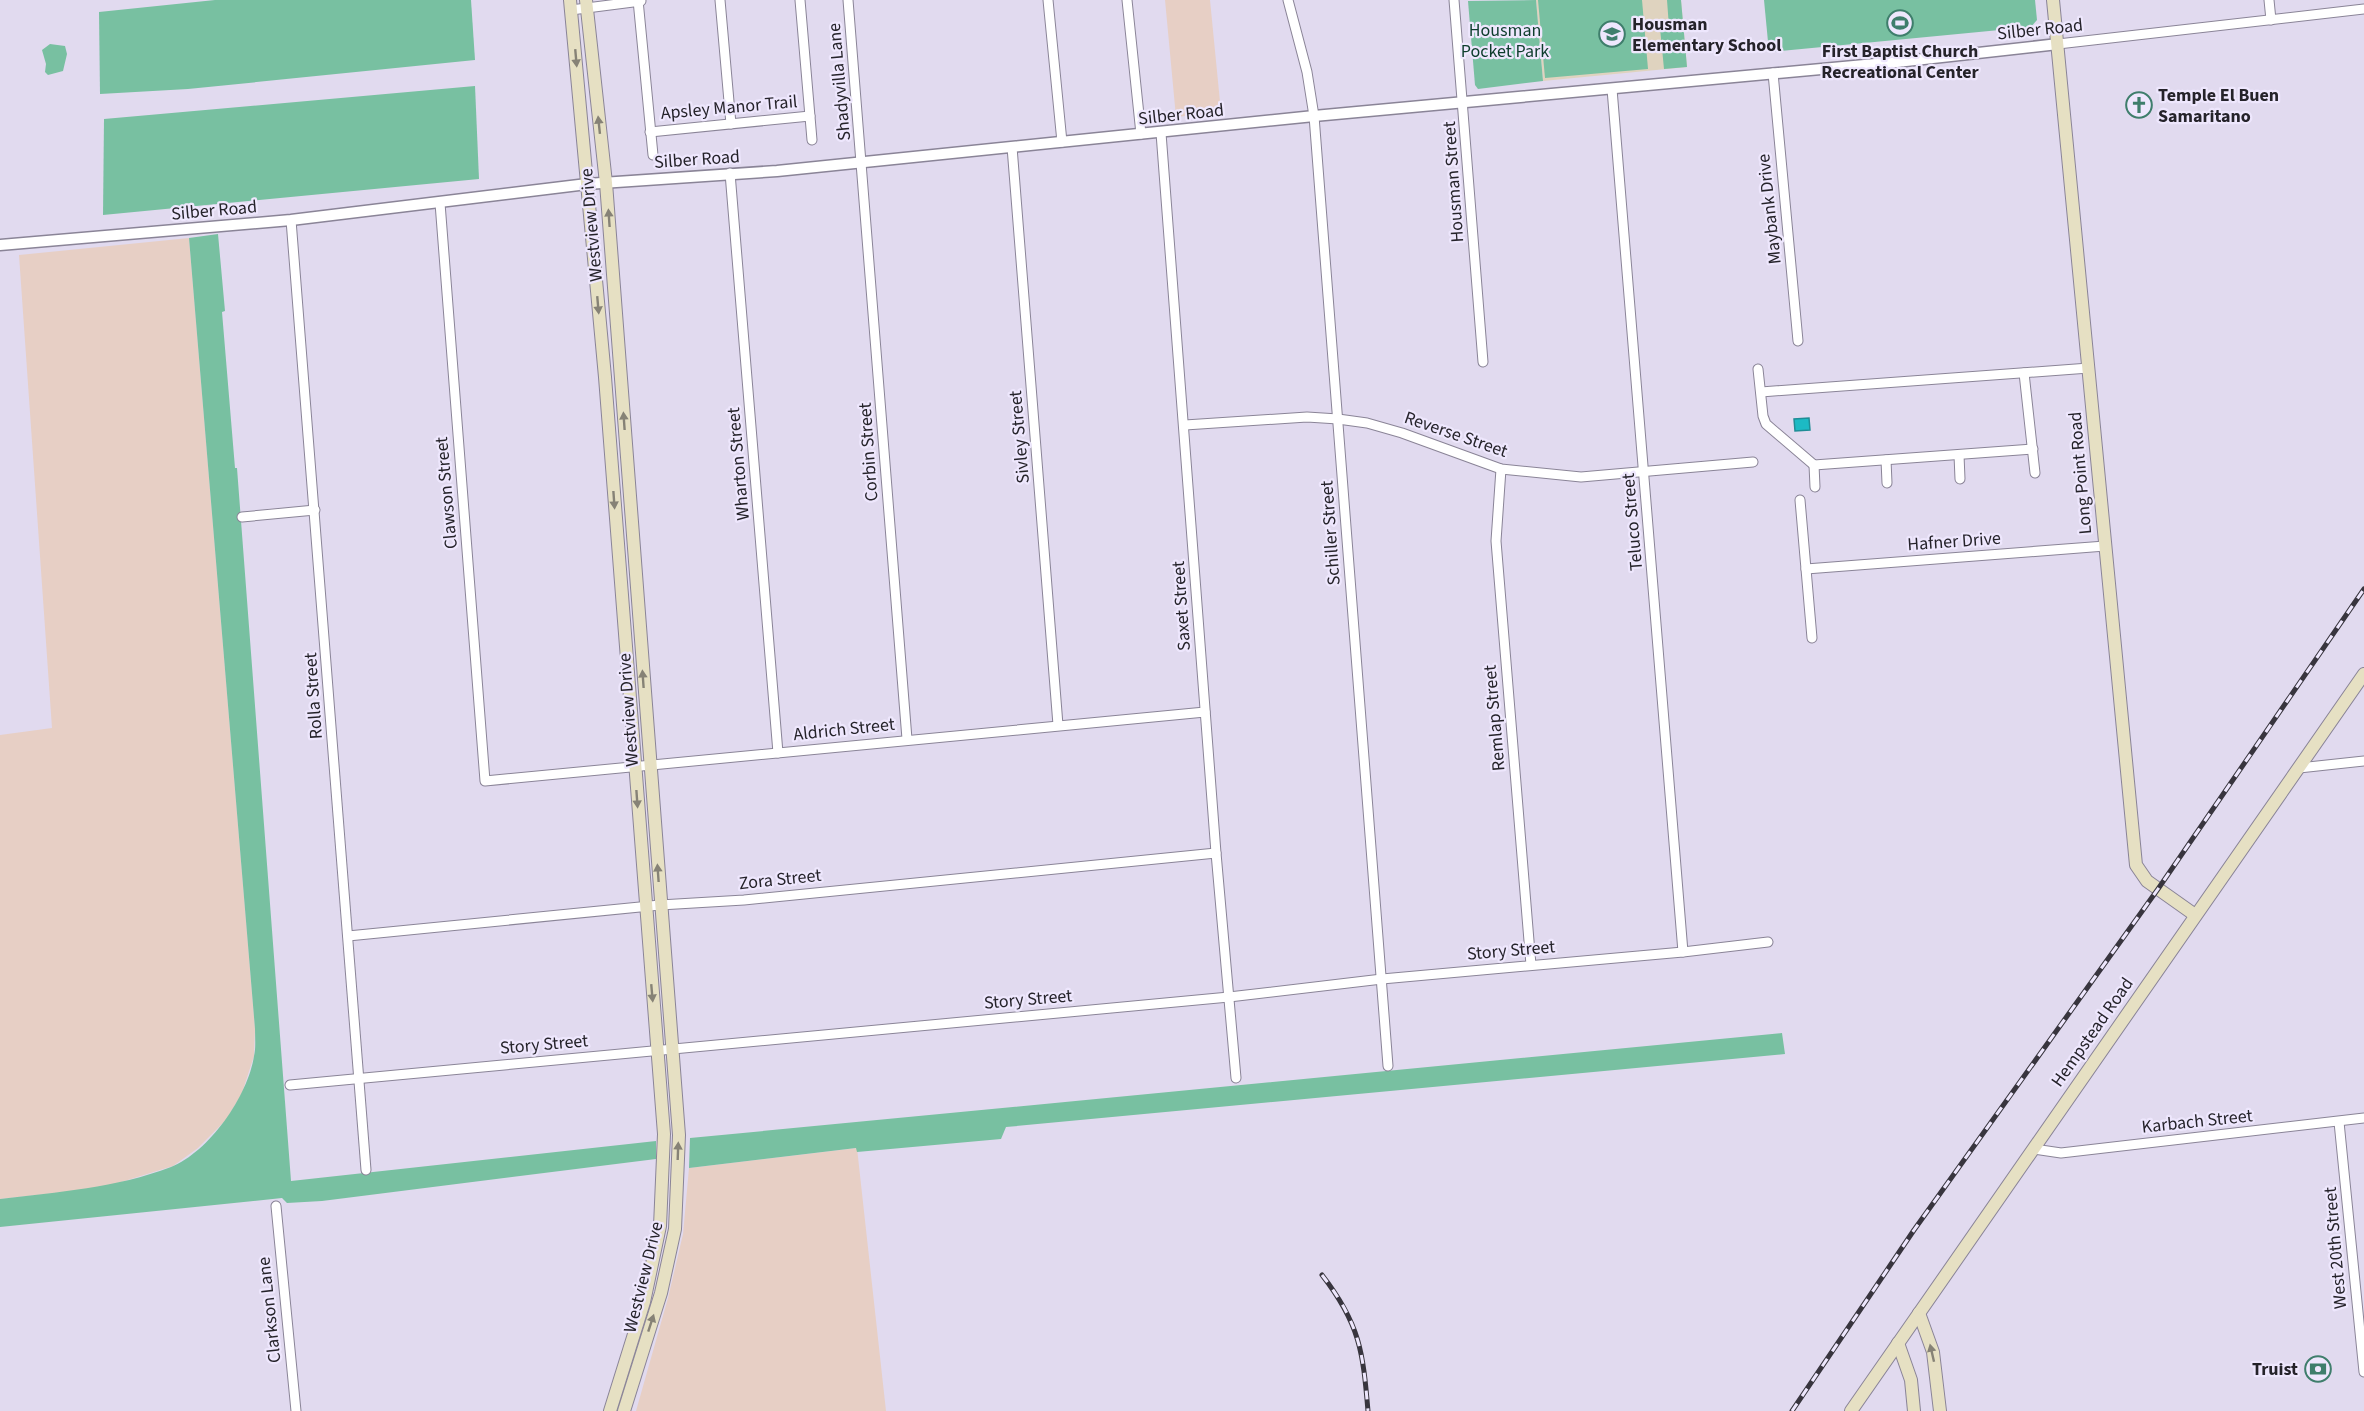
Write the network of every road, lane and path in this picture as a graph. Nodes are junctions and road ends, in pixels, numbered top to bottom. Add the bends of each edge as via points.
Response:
1 (720, 0) edge
2 (800, 0) edge
3 (848, 0) edge
4 (1048, 0) edge
5 (1127, 0) edge
6 (1288, 0) edge
7 (1454, 0) edge
8 (2053, 0) edge
9 (2269, 0) edge
10 (640, 1) edge
11 (586, 4) edge
12 (571, 5) edge
13 (2364, 9) edge
14 (2271, 20) junction
15 (2058, 44) junction
16 (1773, 73) junction
17 (1612, 88) junction
18 (1463, 103) junction
19 (810, 116) junction
20 (1314, 116) junction
21 (731, 124) junction
22 (650, 132) junction
23 (1161, 133) junction
24 (1141, 134) junction
25 (812, 140) dead end
26 (1062, 142) junction
27 (1012, 147) junction
28 (653, 155) dead end
29 (862, 161) junction
30 (730, 173) junction
31 (606, 183) junction
32 (587, 184) junction
33 (440, 203) junction
34 (291, 220) junction
35 (0, 245) edge
36 (1798, 341) dead end
37 (1483, 362) dead end
38 (2089, 368) junction
39 (1758, 369) dead end
40 (2024, 373) junction
41 (620, 376) junction
42 (605, 377) junction
43 (1761, 392) junction
44 (1338, 419) junction
45 (1185, 425) junction
46 (2033, 449) junction
47 (1959, 455) junction
48 (1886, 460) junction
49 (1752, 462) dead end
50 (1814, 465) junction
51 (1501, 469) junction
52 (1644, 471) junction
53 (2036, 473) dead end
54 (1960, 478) dead end
55 (1887, 483) dead end
56 (1815, 487) dead end
57 (1800, 500) dead end
58 (315, 510) junction
59 (242, 517) dead end
60 (2105, 546) junction
61 (635, 567) junction
62 (619, 568) junction
63 (1806, 569) junction
64 (1812, 638) dead end
65 (2364, 674) edge
66 (1205, 712) junction
67 (1058, 725) junction
68 (907, 739) junction
69 (778, 753) junction
70 (2364, 761) edge
71 (650, 765) junction
72 (634, 767) junction
73 (2299, 768) junction
74 (486, 781) joint
75 (1216, 853) junction
76 (660, 905) junction
77 (645, 907) junction
78 (2195, 915) junction
79 (348, 936) junction
80 (1768, 942) dead end
81 (1683, 952) junction
82 (1531, 965) junction
83 (1382, 979) junction
84 (1230, 997) junction
85 (672, 1048) junction
86 (657, 1050) junction
87 (1388, 1066) dead end
88 (359, 1078) junction
89 (1236, 1078) dead end
90 (290, 1084) dead end
91 (2364, 1118) edge
92 (2338, 1122) junction
93 (2034, 1149) junction
94 (366, 1170) dead end
95 (276, 1206) dead end
96 (1919, 1313) junction
97 (1898, 1343) junction
98 (2364, 1372) edge
99 (296, 1411) edge
100 (610, 1411) edge
101 (624, 1411) edge
102 (1851, 1411) edge
103 (1914, 1411) edge
104 (1940, 1411) edge

1 - 21 street
2 - 19 street
3 - 29 street, Shadyvilla Lane
4 - 26 street
5 - 24 street
6 - 20 street, Schiller Street
7 - 18 street, Housman Street
8 - 15 main road, Long Point Road
9 - 14 street
10 - 11 street
10 - 22 street
11 - 12 street
31 -> 11 main road, Westview Drive
12 -> 32 main road, Westview Drive
13 - 14 street, Silber Road
14 - 15 street, Silber Road
15 - 16 street, Silber Road
15 - 38 main road, Long Point Road
16 - 17 street, Silber Road
16 - 36 street, Maybank Drive
17 - 18 street, Silber Road
17 - 52 street, Teluco Street
18 - 20 street, Silber Road
18 - 37 street, Housman Street
19 - 21 street, Apsley Manor Trail
19 - 25 street
20 - 23 street, Silber Road
20 - 44 street, Schiller Street
21 - 22 street, Apsley Manor Trail
22 - 28 street
23 - 24 street, Silber Road
23 - 45 street, Saxet Street
24 - 26 street, Silber Road
26 - 27 street, Silber Road
27 - 29 street, Silber Road
27 - 67 street, Sivley Street
29 - 30 street, Silber Road
29 - 68 street, Corbin Street
30 - 31 street, Silber Road
30 - 69 street, Wharton Street
31 - 32 street, Silber Road
41 -> 31 main road, Westview Drive
32 - 33 street, Silber Road
32 -> 42 main road, Westview Drive
33 - 34 street, Silber Road
33 - 74 street, Clawson Street
34 - 35 street, Silber Road
34 - 58 street, Rolla Street
38 - 40 street
38 - 60 main road, Long Point Road
39 - 43 street
40 - 43 street
40 - 46 street
41 - 42 main road
61 -> 41 main road, Westview Drive
42 -> 62 main road, Westview Drive
43 - 50 street via 1766,424
44 - 45 street, Reverse Street via 1306,417
44 - 51 street, Reverse Street via 1402,433
44 - 83 street, Schiller Street
45 - 66 street, Saxet Street
46 - 47 street
46 - 53 street
47 - 48 street
47 - 54 street
48 - 50 street
48 - 55 street
49 - 52 street, Reverse Street
50 - 56 street
51 - 52 street, Reverse Street via 1581,477
51 - 82 street, Remlap Street via 1496,541
52 - 81 street, Teluco Street
57 - 63 street
58 - 59 street
58 - 79 street, Rolla Street
60 - 63 street, Hafner Drive
60 - 78 main road, Long Point Road via 2136,865 2147,881
61 - 62 main road
71 -> 61 main road, Westview Drive
62 - 72 main road, Westview Drive
63 - 64 street
65 - 73 main road, Hempstead Road
66 - 67 street, Aldrich Street
66 - 75 street, Saxet Street
67 - 68 street, Aldrich Street
68 - 69 street, Aldrich Street
69 - 71 street, Aldrich Street
70 - 73 street
71 - 72 street, Aldrich Street
76 -> 71 main road, Westview Drive
72 - 74 street, Aldrich Street
72 -> 77 main road, Westview Drive
73 - 78 main road, Hempstead Road
75 - 76 street, Zora Street
75 - 84 street, Saxet Street
76 - 77 street, Zora Street
76 - 85 main road, Westview Drive
77 - 79 street, Zora Street
77 -> 86 main road, Westview Drive
78 - 93 main road, Hempstead Road
79 - 88 street, Rolla Street
80 - 81 street, Story Street
81 - 82 street, Story Street
82 - 83 street, Story Street
83 - 84 street, Story Street
83 - 87 street, Schiller Street
84 - 85 street, Story Street
84 - 89 street, Saxet Street
85 - 86 street, Story Street
101 -> 85 main road, Westview Drive via 661,1293 675,1229 679,1135
86 - 88 street, Story Street
86 - 100 main road, Westview Drive via 664,1134 660,1226 644,1302
88 - 90 street, Story Street
88 - 94 street, Rolla Street
91 - 92 street, Karbach Street
92 - 93 street, Karbach Street via 2061,1153
92 - 98 street, West 20th Street
93 - 96 main road, Hempstead Road
95 - 99 street, Clarkson Lane
96 - 97 main road, Hempstead Road
104 -> 96 main road via 1933,1352
97 - 102 main road, Hempstead Road
97 - 103 main road via 1911,1380

